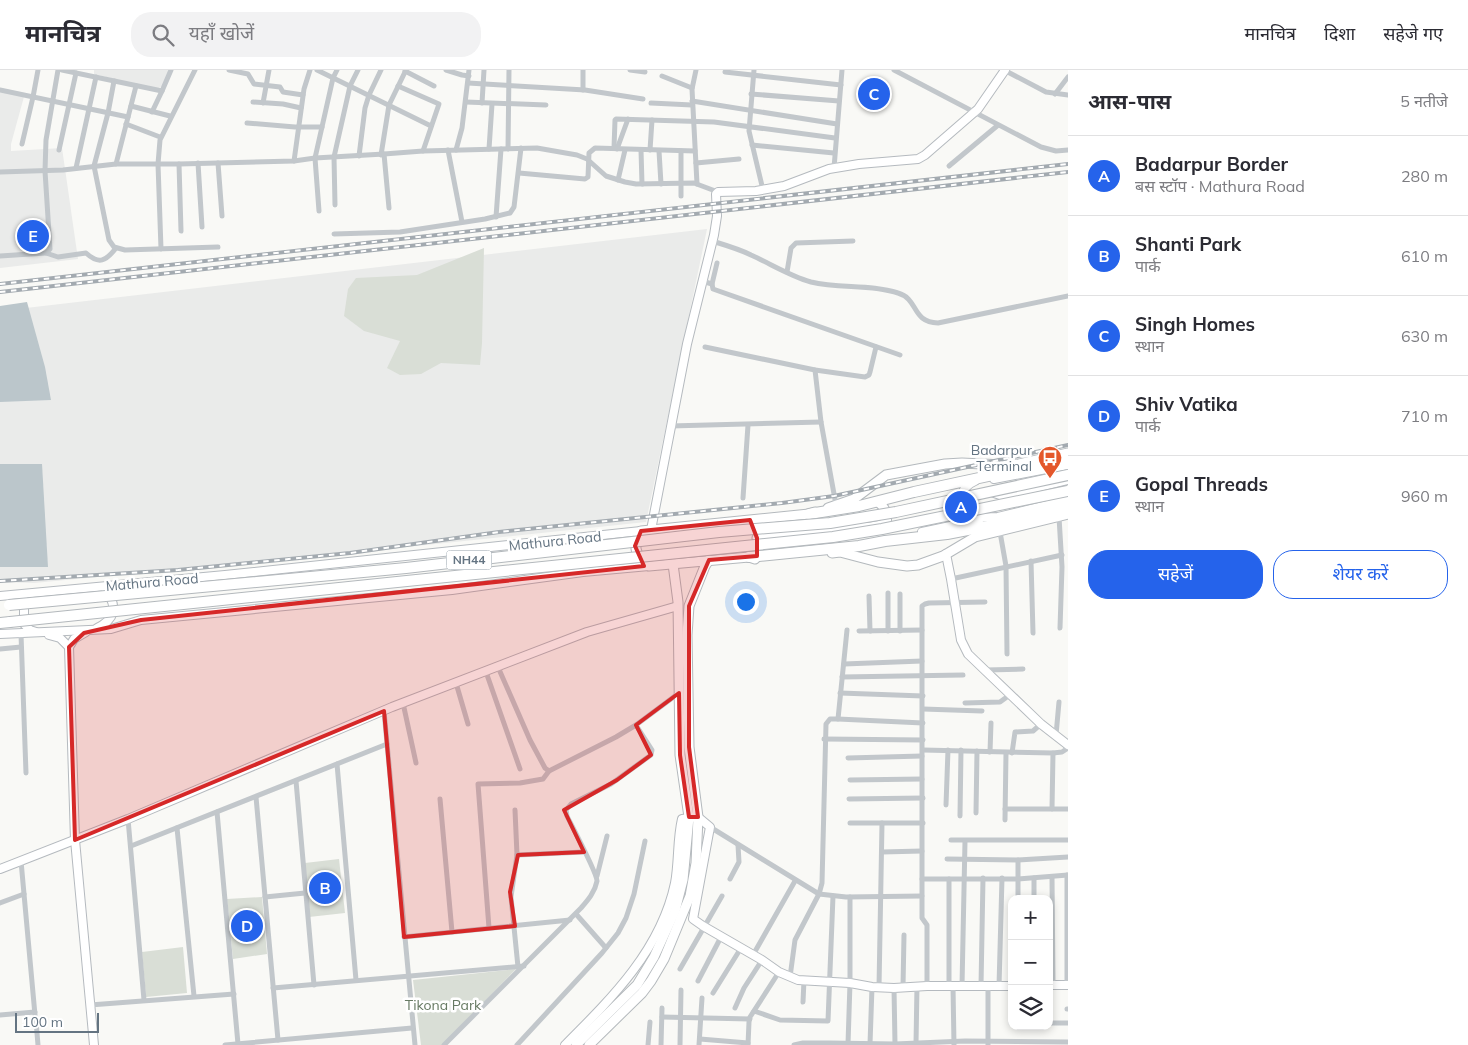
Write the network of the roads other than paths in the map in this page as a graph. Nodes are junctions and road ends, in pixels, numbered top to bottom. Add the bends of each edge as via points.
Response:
1 (38, 70) edge
2 (60, 70) edge
3 (171, 70) edge
4 (195, 70) edge
5 (229, 70) edge
6 (269, 70) edge
7 (310, 70) edge
8 (317, 70) edge
9 (337, 70) edge
10 (358, 70) edge
11 (381, 70) edge
12 (406, 70) edge
13 (446, 70) edge
14 (484, 70) edge
15 (510, 70) edge
16 (584, 70) edge
17 (630, 70) edge
18 (696, 70) edge
19 (842, 70) edge
20 (894, 70) edge
21 (1005, 70) edge
22 (74, 72) edge
23 (645, 72) dead end
24 (725, 72) dead end
25 (754, 72) edge
26 (469, 73) edge
27 (92, 74) edge
28 (662, 76) dead end
29 (1068, 77) edge
30 (333, 78) junction
31 (114, 81) junction
32 (468, 83) junction
33 (484, 84) junction
34 (509, 84) junction
35 (841, 84) junction
36 (136, 86) junction
37 (266, 86) junction
38 (350, 86) junction
39 (398, 86) junction
40 (434, 86) dead end
41 (692, 88) junction
42 (0, 90) edge
43 (162, 90) junction
44 (583, 90) junction
45 (752, 94) junction
46 (1056, 94) junction
47 (303, 95) junction
48 (369, 95) junction
49 (1068, 95) edge
50 (33, 97) junction
51 (643, 99) dead end
52 (52, 101) junction
53 (839, 101) junction
54 (253, 102) dead end
55 (466, 102) junction
56 (263, 103) junction
57 (482, 103) junction
58 (651, 103) dead end
59 (692, 103) junction
60 (492, 104) junction
61 (509, 104) junction
62 (70, 105) junction
63 (546, 105) dead end
64 (131, 106) junction
65 (389, 106) junction
66 (301, 108) junction
67 (88, 109) junction
68 (750, 110) junction
69 (152, 112) junction
70 (108, 113) junction
71 (974, 113) junction
72 (170, 116) junction
73 (128, 117) junction
74 (628, 119) junction
75 (652, 120) junction
76 (694, 121) junction
77 (247, 123) dead end
78 (126, 124) junction
79 (837, 124) junction
80 (431, 126) junction
81 (749, 126) junction
82 (997, 126) junction
83 (299, 127) junction
84 (322, 127) junction
85 (160, 137) junction
86 (836, 138) junction
87 (22, 144) dead end
88 (752, 145) junction
89 (521, 148) junction
90 (489, 149) junction
91 (501, 149) junction
92 (508, 149) junction
93 (615, 149) junction
94 (59, 150) dead end
95 (448, 150) junction
96 (456, 150) junction
97 (625, 150) junction
98 (641, 150) junction
99 (650, 150) junction
100 (1068, 150) edge
101 (423, 151) junction
102 (659, 151) junction
103 (681, 151) junction
104 (695, 151) junction
105 (834, 153) junction
106 (383, 155) junction
107 (358, 156) junction
108 (334, 157) junction
109 (316, 158) junction
110 (587, 159) junction
111 (739, 159) dead end
112 (294, 161) junction
113 (198, 163) junction
114 (218, 163) junction
115 (696, 163) junction
116 (116, 164) junction
117 (158, 164) junction
118 (179, 164) junction
119 (94, 166) junction
120 (950, 166) dead end
121 (76, 168) junction
122 (834, 168) junction
123 (45, 171) junction
124 (0, 172) edge
125 (519, 173) junction
126 (618, 180) junction
127 (642, 184) junction
128 (661, 184) junction
129 (681, 184) junction
130 (697, 184) junction
131 (764, 190) junction
132 (718, 192) junction
133 (681, 196) dead end
134 (335, 205) dead end
135 (389, 208) dead end
136 (319, 211) dead end
137 (222, 216) dead end
138 (496, 217) junction
139 (462, 222) junction
140 (202, 227) dead end
141 (181, 232) dead end
142 (334, 234) dead end
143 (711, 241) junction
144 (853, 241) dead end
145 (218, 247) dead end
146 (116, 248) junction
147 (161, 249) junction
148 (46, 252) junction
149 (0, 256) edge
150 (717, 263) dead end
151 (787, 272) junction
152 (702, 281) junction
153 (712, 284) junction
154 (1068, 296) edge
155 (705, 347) dead end
156 (876, 347) junction
157 (900, 355) dead end
158 (815, 370) junction
159 (821, 422) junction
160 (748, 425) junction
161 (670, 426) junction
162 (1068, 453) edge
163 (1068, 459) edge
164 (1068, 465) edge
165 (1068, 475) edge
166 (995, 479) junction
167 (1068, 480) edge
168 (987, 490) junction
169 (1068, 491) edge
170 (743, 498) dead end
171 (1068, 500) edge
172 (878, 502) junction
173 (836, 505) junction
174 (962, 506) junction
175 (1068, 508) edge
176 (809, 514) junction
177 (1064, 515) edge
178 (986, 518) junction
179 (750, 520) junction
180 (651, 530) junction
181 (641, 531) junction
182 (1000, 532) junction
183 (757, 538) junction
184 (885, 541) junction
185 (946, 554) junction
186 (1062, 555) junction
187 (753, 557) junction
188 (709, 560) junction
189 (1031, 561) junction
190 (673, 564) junction
191 (649, 566) junction
192 (1006, 566) junction
193 (1065, 567) edge
194 (951, 579) junction
195 (95, 587) junction
196 (0, 592) edge
197 (38, 592) junction
198 (888, 593) dead end
199 (16, 594) junction
200 (900, 594) dead end
201 (0, 596) edge
202 (869, 596) dead end
203 (985, 602) dead end
204 (955, 604) junction
205 (0, 606) edge
206 (678, 606) junction
207 (5, 622) edge
208 (1060, 628) dead end
209 (93, 630) junction
210 (847, 630) dead end
211 (922, 630) junction
212 (859, 631) dead end
213 (870, 631) junction
214 (888, 631) junction
215 (900, 631) junction
216 (43, 633) junction
217 (1033, 633) dead end
218 (21, 634) junction
219 (1, 635) edge
220 (21, 647) junction
221 (69, 647) junction
222 (0, 649) edge
223 (1007, 654) dead end
224 (922, 661) junction
225 (844, 664) junction
226 (498, 667) junction
227 (1023, 669) dead end
228 (986, 670) junction
229 (486, 672) junction
230 (963, 675) dead end
231 (923, 676) junction
232 (842, 677) junction
233 (456, 683) junction
234 (679, 693) junction
235 (840, 693) junction
236 (1011, 694) junction
237 (923, 696) junction
238 (1059, 702) dead end
239 (403, 703) junction
240 (965, 703) dead end
241 (923, 709) junction
242 (384, 711) junction
243 (982, 711) dead end
244 (838, 718) junction
245 (923, 723) junction
246 (991, 723) dead end
247 (468, 724) dead end
248 (1041, 724) junction
249 (636, 725) junction
250 (1056, 735) junction
251 (824, 739) junction
252 (923, 740) junction
253 (387, 744) junction
254 (1068, 746) edge
255 (923, 750) junction
256 (948, 750) junction
257 (961, 750) junction
258 (977, 751) junction
259 (990, 752) junction
260 (1009, 753) junction
261 (1053, 753) junction
262 (922, 756) junction
263 (848, 758) dead end
264 (336, 764) junction
265 (416, 764) dead end
266 (520, 769) dead end
267 (549, 771) junction
268 (26, 773) dead end
269 (922, 779) junction
270 (850, 780) dead end
271 (296, 781) junction
272 (256, 797) junction
273 (923, 798) junction
274 (849, 799) dead end
275 (440, 800) dead end
276 (946, 805) dead end
277 (1006, 809) junction
278 (1052, 809) junction
279 (1068, 809) edge
280 (515, 810) dead end
281 (217, 812) junction
282 (976, 813) dead end
283 (960, 816) dead end
284 (694, 817) junction
285 (128, 819) junction
286 (1005, 820) dead end
287 (882, 822) junction
288 (850, 823) dead end
289 (923, 823) junction
290 (710, 827) junction
291 (176, 828) junction
292 (607, 836) dead end
293 (75, 840) junction
294 (951, 840) dead end
295 (1068, 840) edge
296 (646, 841) dead end
297 (966, 841) junction
298 (738, 845) junction
299 (130, 846) junction
300 (922, 851) junction
301 (584, 852) junction
302 (882, 852) junction
303 (518, 855) junction
304 (1068, 857) edge
305 (947, 859) dead end
306 (966, 859) junction
307 (1018, 860) junction
308 (21, 861) junction
309 (0, 869) edge
310 (1067, 875) edge
311 (597, 876) junction
312 (1052, 876) junction
313 (965, 878) junction
314 (983, 878) junction
315 (1002, 878) junction
316 (1034, 878) junction
317 (730, 879) dead end
318 (922, 879) junction
319 (949, 879) junction
320 (1018, 879) junction
321 (795, 881) junction
322 (305, 893) junction
323 (24, 894) junction
324 (819, 894) junction
325 (1018, 895) edge
326 (1034, 895) edge
327 (722, 896) dead end
328 (833, 896) junction
329 (881, 896) junction
330 (922, 896) junction
331 (265, 897) junction
332 (850, 897) junction
333 (0, 903) edge
334 (576, 914) junction
335 (570, 920) junction
336 (515, 926) junction
337 (703, 926) junction
338 (489, 928) junction
339 (452, 932) junction
340 (904, 935) dead end
341 (721, 936) junction
342 (404, 937) junction
343 (1051, 940) edge
344 (606, 948) junction
345 (742, 948) junction
346 (753, 955) junction
347 (762, 960) junction
348 (521, 966) junction
349 (680, 969) dead end
350 (779, 972) junction
351 (408, 977) junction
352 (790, 977) junction
353 (356, 980) junction
354 (804, 980) junction
355 (698, 981) dead end
356 (830, 982) junction
357 (850, 983) junction
358 (314, 985) junction
359 (1053, 985) edge
360 (1068, 985) edge
361 (917, 986) junction
362 (927, 986) junction
363 (951, 986) junction
364 (962, 986) junction
365 (984, 986) junction
366 (999, 986) junction
367 (1008, 986) edge
368 (876, 987) junction
369 (903, 987) junction
370 (273, 988) junction
371 (894, 988) junction
372 (681, 990) dead end
373 (234, 994) junction
374 (714, 994) dead end
375 (194, 996) junction
376 (702, 998) dead end
377 (144, 1000) junction
378 (803, 1002) dead end
379 (90, 1005) junction
380 (662, 1008) dead end
381 (735, 1008) dead end
382 (754, 1011) junction
383 (0, 1015) edge
384 (35, 1016) junction
385 (662, 1017) junction
386 (681, 1017) junction
387 (700, 1019) junction
388 (750, 1019) junction
389 (650, 1022) dead end
390 (1053, 1023) edge
391 (591, 1024) junction
392 (1068, 1024) edge
393 (412, 1028) junction
394 (649, 1037) junction
395 (278, 1040) junction
396 (700, 1042) edge
397 (1068, 1042) edge
398 (954, 1043) edge
399 (988, 1043) edge
400 (238, 1044) edge
401 (748, 1044) edge
402 (848, 1044) junction
403 (858, 1044) edge
404 (870, 1044) edge
405 (895, 1044) edge
406 (916, 1044) junction
407 (38, 1045) edge
408 (94, 1045) edge
409 (225, 1045) edge
410 (415, 1045) edge
411 (444, 1045) edge
412 (516, 1045) edge
413 (565, 1045) edge
414 (576, 1045) edge
415 (589, 1045) edge
416 (643, 1045) edge
417 (648, 1045) edge
418 (661, 1045) edge
419 (680, 1045) edge
420 (794, 1045) edge

1 - 50 street
2 - 22 street
2 - 52 street
3 - 43 street
4 - 72 street
5 - 37 street via 248,74 252,83
6 - 37 street
7 - 47 street
8 - 30 street
9 - 30 street
10 - 38 street
11 - 48 street
12 - 39 street
12 - 40 street
13 - 26 street via 462,75
14 - 33 street
15 - 34 street
16 - 44 street
17 - 23 street
18 - 41 street
19 - 35 street
20 - 71 street
21 - 46 street
21 - 71 street
22 - 27 street
22 - 62 street
24 - 25 street
25 - 35 street
25 - 45 street
26 - 32 street
27 - 31 street
27 - 67 street
28 - 41 street
29 - 46 street
30 - 38 street
30 - 84 street
31 - 36 street
31 - 70 street
32 - 33 street
32 - 55 street
33 - 34 street
33 - 57 street
34 - 44 street
34 - 61 street
35 - 53 street
36 - 43 street
36 - 64 street
37 - 47 street
37 - 56 street
38 - 48 street
38 - 108 street
39 - 65 street
39 - 80 street via 439,104
41 - 59 street
42 - 50 street
43 - 69 street
44 - 51 street
45 - 53 street
45 - 68 street
46 - 49 street
47 - 66 street
48 - 65 street
48 - 107 street
50 - 52 street
50 - 87 street
52 - 62 street
52 - 123 street
53 - 79 street
54 - 56 street
55 - 57 street
55 - 96 street
56 - 66 street
57 - 60 street
58 - 59 street
59 - 68 street
59 - 76 street
60 - 61 street
60 - 90 street
61 - 63 street
61 - 92 street
62 - 67 street
62 - 94 street
64 - 69 street
64 - 73 street
65 - 80 street
65 - 106 street
66 - 83 street
67 - 70 street
67 - 121 street
68 - 79 street
68 - 81 street
69 - 72 street
70 - 73 street
70 - 119 street
71 - 82 street
71 - 122 street via 918,159
72 - 85 street
73 - 78 street
74 - 75 street
74 - 93 street
74 - 93 street via 616,119
75 - 76 street
75 - 99 street
76 - 81 street
76 - 104 street
77 - 83 street
78 - 85 street
78 - 116 street
79 - 86 street
80 - 101 street
81 - 86 street
81 - 88 street
82 - 100 street via 1041,147
82 - 120 street
83 - 84 street
83 - 112 street
84 - 109 street
85 - 117 street
86 - 105 street
88 - 105 street
88 - 131 street
89 - 92 street
89 - 110 street via 558,151
89 - 125 street
90 - 91 street
90 - 96 street
91 - 92 street
91 - 138 street
93 - 97 street
93 - 110 street via 594,148
95 - 96 street
95 - 101 street
95 - 139 street
97 - 98 street
97 - 126 street
98 - 99 street
98 - 127 street
99 - 102 street
101 - 106 street
102 - 103 street
102 - 128 street
103 - 104 street
103 - 129 street
104 - 115 street
105 - 122 street
106 - 107 street
106 - 135 street
107 - 108 street
108 - 109 street
108 - 134 street
109 - 112 street
109 - 136 street
110 - 125 street via 588,177 585,178
110 - 126 street via 606,176
111 - 115 street
112 - 114 street
113 - 114 street
113 - 118 street
113 - 140 street
114 - 137 street
115 - 130 street
116 - 117 street
116 - 119 street
117 - 118 street
117 - 147 street
118 - 141 street
119 - 121 street
119 - 146 street via 109,240
121 - 123 street
122 - 131 street
123 - 124 street
123 - 148 street via 50,249
125 - 138 street via 513,211
126 - 127 street
127 - 128 street
128 - 129 street
129 - 130 street
129 - 133 street
130 - 132 street
131 - 132 street
132 - 143 street
138 - 139 street
139 - 142 street via 393,232
143 - 151 street via 741,250
143 - 152 street
144 - 151 street via 796,243 791,248
145 - 147 street
146 - 147 street
146 - 148 street via 107,258 100,260 92,259 86,253 58,257
148 - 149 street
150 - 153 street
151 - 154 street via 816,283 899,293 910,301 922,319 931,323
152 - 153 street
152 - 161 street
153 - 156 street via 713,289
155 - 158 street
156 - 157 street
156 - 158 street via 867,376
158 - 159 street
159 - 160 street
159 - 173 street
160 - 161 street
160 - 170 street
161 - 180 street
162 - 173 main road, Mathura Road via 1019,464 954,463 886,475 854,499
163 - 172 highway
164 - 166 street
165 - 205 highway, Mathura Road / NH44, bridge via 830,522 406,568
166 - 168 street
166 - 174 street via 973,482 965,487
167 - 168 street via 1003,496
168 - 174 street via 968,494
169 - 207 highway, Mathura Road / NH44, bridge via 882,530 833,537
171 - 178 street
172 - 176 highway
172 - 183 main road via 884,506 888,516 886,523 879,527 830,528
173 - 176 main road, Mathura Road
174 - 178 street via 972,518
175 - 184 highway via 976,528
176 - 179 main road, Mathura Road
177 - 182 main road
177 - 186 street
178 - 184 street
179 - 180 main road, Mathura Road
179 - 183 main road
180 - 181 main road, Mathura Road
181 - 191 main road via 635,546 636,553
181 - 195 street, Mathura Road
182 - 185 main road via 975,537
182 - 192 street
183 - 187 main road
184 - 187 highway
185 - 187 main road via 907,566 840,552 759,561
185 - 194 street
186 - 189 street
186 - 193 street
187 - 188 main road
188 - 190 main road
188 - 284 main road via 689,606 687,635
189 - 192 street
189 - 217 street
190 - 191 main road
190 - 206 main road
191 - 209 street via 452,590 141,620 111,629
192 - 194 street
192 - 223 street
193 - 208 street
194 - 204 street
195 - 197 street, Mathura Road
195 - 209 street via 106,592 113,607 111,618
196 - 199 street
197 - 199 street, Mathura Road
197 - 216 street via 24,600 24,618 26,628
198 - 214 street
199 - 201 street, Mathura Road
200 - 215 street
202 - 213 street
203 - 204 street
204 - 211 street via 923,605
204 - 228 street via 964,647
206 - 226 street via 587,632
206 - 234 main road
209 - 216 street
209 - 221 street via 79,635
210 - 225 street
211 - 215 street
211 - 224 street
212 - 213 street
213 - 214 street
214 - 215 street
216 - 218 street
216 - 221 street via 60,638
218 - 219 street
218 - 220 street
220 - 222 street
220 - 268 street
221 - 293 street
224 - 225 street
224 - 231 street
225 - 232 street
226 - 229 street
226 - 267 street via 530,740
227 - 228 street
228 - 236 street
229 - 233 street
229 - 266 street
230 - 231 street
231 - 232 street
231 - 237 street
232 - 235 street
233 - 239 street
233 - 247 street
234 - 249 street
234 - 284 main road via 680,755
235 - 237 street
235 - 244 street
236 - 240 street via 1000,702
236 - 248 street
237 - 241 street
238 - 250 street
239 - 242 street
239 - 265 street
241 - 243 street
241 - 245 street
242 - 253 street
242 - 285 street
244 - 245 street
244 - 251 street via 830,719 826,724
245 - 252 street
246 - 259 street
248 - 250 street
248 - 260 street via 1033,731 1015,732
249 - 267 street
249 - 301 street via 652,750 651,754 617,780 571,804 566,810
250 - 254 street
251 - 252 street
251 - 324 street
252 - 255 street
253 - 264 street
253 - 342 street
254 - 261 street via 1062,752
255 - 256 street
255 - 262 street
256 - 257 street
256 - 276 street
257 - 258 street
257 - 283 street
258 - 259 street
258 - 282 street
259 - 260 street
260 - 261 street
260 - 277 street
261 - 278 street
262 - 263 street
262 - 269 street
264 - 271 street
264 - 353 street
267 - 338 street via 543,779 478,784
269 - 270 street
269 - 273 street
271 - 272 street
271 - 322 street
272 - 281 street
272 - 331 street
273 - 274 street
273 - 289 street
275 - 339 street
277 - 278 street
277 - 286 street
278 - 279 street
280 - 303 street
281 - 291 street
281 - 373 street
284 - 290 street
284 - 391 main road via 675,911 654,957 636,985
284 - 415 main road via 696,863 690,896 664,959 642,993
285 - 293 street
285 - 299 street
287 - 288 street
287 - 289 street
287 - 302 street
289 - 300 street
290 - 298 street
290 - 337 street via 693,919
291 - 299 street
291 - 375 street
292 - 311 street
293 - 308 street
293 - 379 street
294 - 297 street
295 - 297 street
296 - 344 street via 630,907 618,933
297 - 306 street
298 - 317 street via 739,862
298 - 321 street
299 - 377 street
300 - 302 street
300 - 318 street
301 - 303 street
301 - 311 street
302 - 329 street
303 - 336 street via 510,892
304 - 307 street
305 - 306 street
306 - 307 street
306 - 313 street
307 - 320 street
308 - 309 street
308 - 323 street
310 - 312 street
310 - 360 street
311 - 334 street via 594,890
312 - 316 street
312 - 343 street
313 - 314 street
313 - 319 street
313 - 364 street
314 - 315 street
314 - 365 street
315 - 320 street
315 - 366 street
316 - 320 street
316 - 326 street
318 - 319 street
318 - 330 street
319 - 363 street
320 - 325 street
321 - 324 street
321 - 346 street
322 - 331 street
322 - 358 street
323 - 333 street
323 - 384 street
324 - 328 street
324 - 352 street via 795,940
327 - 337 street
328 - 332 street
328 - 356 street
329 - 330 street
329 - 332 street
329 - 368 street
330 - 362 street
331 - 370 street
332 - 357 street
334 - 335 street
334 - 344 street
335 - 336 street
335 - 348 street
336 - 338 street
336 - 348 street
337 - 341 street
337 - 349 street
338 - 339 street
339 - 342 street
340 - 369 street
341 - 345 street
341 - 355 street
342 - 351 street
344 - 412 street
345 - 346 street
345 - 374 street
346 - 347 street
347 - 350 street
347 - 381 street
348 - 351 street
348 - 411 street
350 - 352 street
350 - 382 street
351 - 353 street
351 - 393 street
352 - 354 street
353 - 358 street
354 - 356 street
354 - 378 street
356 - 357 street
356 - 382 street via 828,1021 780,1020
357 - 368 street
357 - 402 street
358 - 370 street
359 - 360 street
361 - 362 street
361 - 369 street
361 - 406 street
362 - 363 street
363 - 364 street
363 - 398 street
364 - 365 street
365 - 366 street
365 - 399 street
366 - 367 street
368 - 371 street
368 - 404 street
369 - 371 street
370 - 395 street
371 - 405 street
372 - 386 street
373 - 375 street
373 - 400 street
375 - 377 street
376 - 387 street
377 - 379 street
379 - 408 street
380 - 385 street
382 - 388 street
383 - 384 street
384 - 407 street
385 - 386 street
385 - 418 street
386 - 387 street
386 - 419 street
387 - 388 street
387 - 396 street
388 - 401 street
389 - 394 street
390 - 392 street
391 - 413 street
391 - 414 main road
393 - 395 street
393 - 410 street
394 - 416 street
394 - 417 street
395 - 400 street
396 - 401 street
397 - 399 street
398 - 399 street
398 - 406 street
400 - 409 street
402 - 403 street
402 - 420 street
403 - 404 street
404 - 405 street
405 - 406 street

